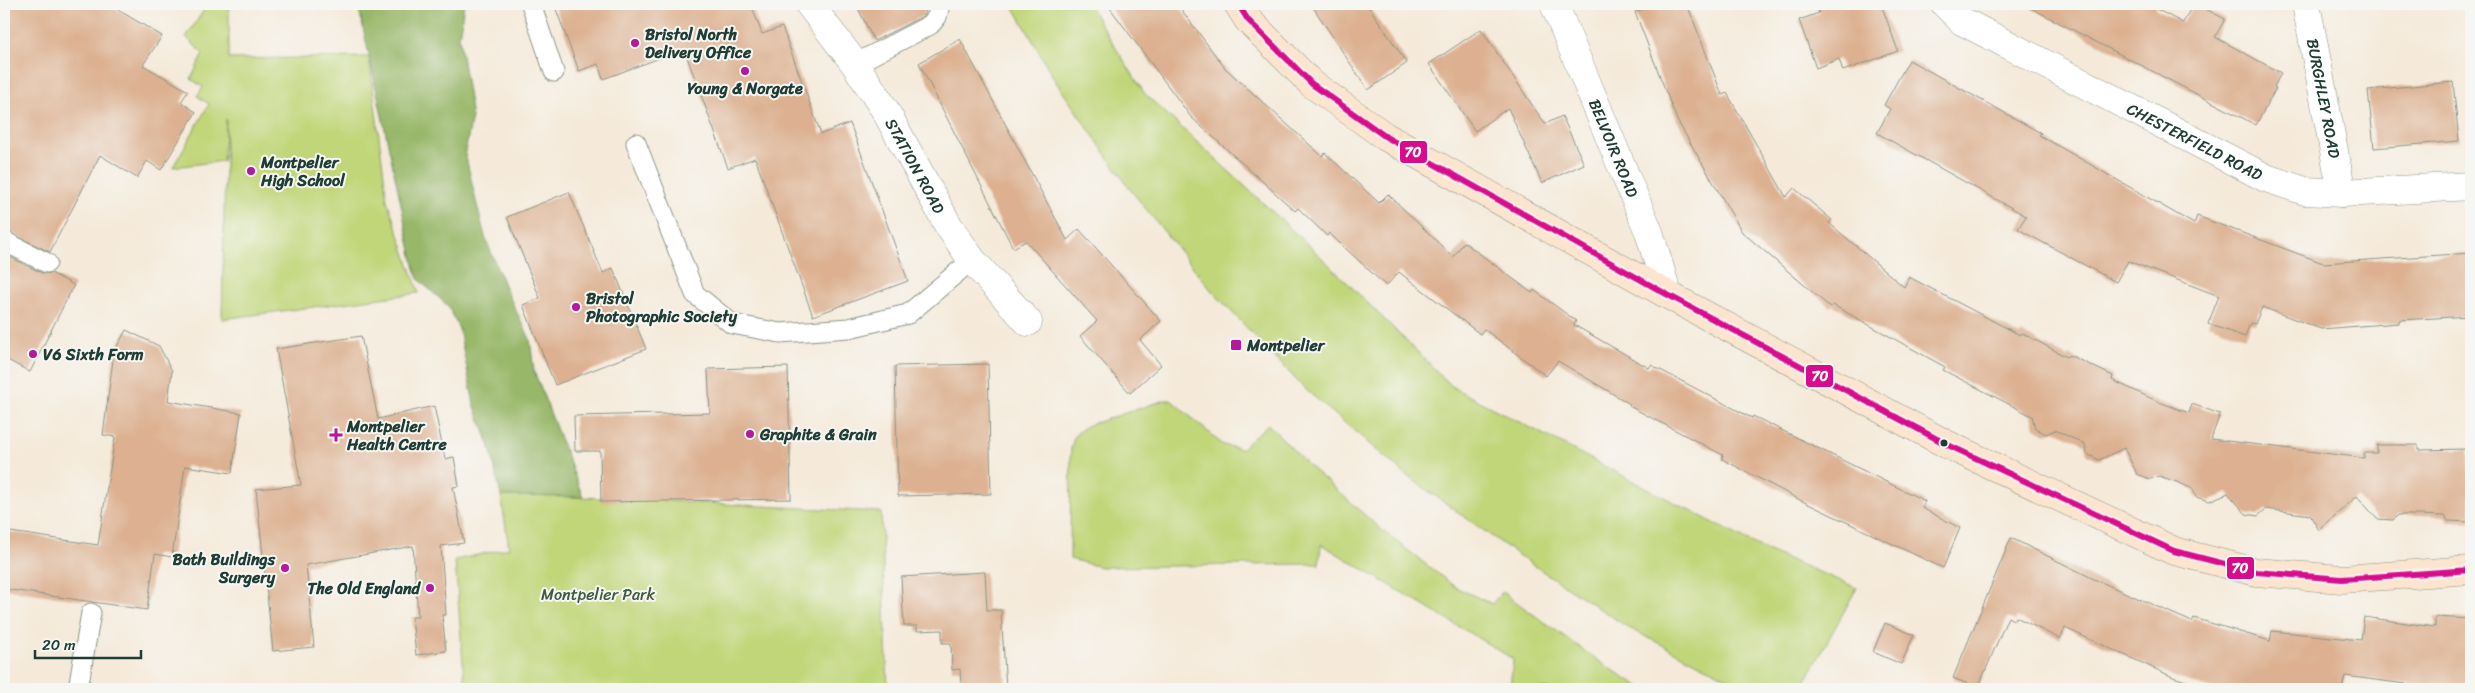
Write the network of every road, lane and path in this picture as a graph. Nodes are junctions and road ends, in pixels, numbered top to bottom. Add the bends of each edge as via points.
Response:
1 (531, 4) edge
2 (809, 4) edge
3 (940, 4) edge
4 (1238, 4) edge
5 (1554, 4) edge
6 (1945, 4) edge
7 (2306, 4) edge
8 (855, 64) junction
9 (554, 72) dead end
10 (636, 143) dead end
11 (2471, 186) edge
12 (2342, 194) junction
13 (4, 241) edge
14 (972, 260) junction
15 (48, 263) dead end
16 (1668, 295) junction
17 (1028, 322) dead end
18 (2471, 570) edge
19 (91, 613) dead end
20 (78, 689) edge

1 - 9 lane
2 - 8 street, STATION ROAD
3 - 8 lane via 937,17 930,25
4 - 16 street via 1248,20 1312,84 1386,137
5 - 16 street, BELVOIR ROAD via 1649,232
6 - 12 street, CHESTERFIELD ROAD via 1962,21 2266,178 2305,191
7 - 12 street, BURGHLEY ROAD
8 - 14 street, STATION ROAD via 885,110 948,225
10 - 14 lane via 695,294 732,324 780,334 849,328 908,314
11 - 12 street, CHESTERFIELD ROAD
13 - 15 lane
14 - 17 street, STATION ROAD
16 - 18 street via 1948,445 2174,551 2256,572 2342,578
19 - 20 lane

